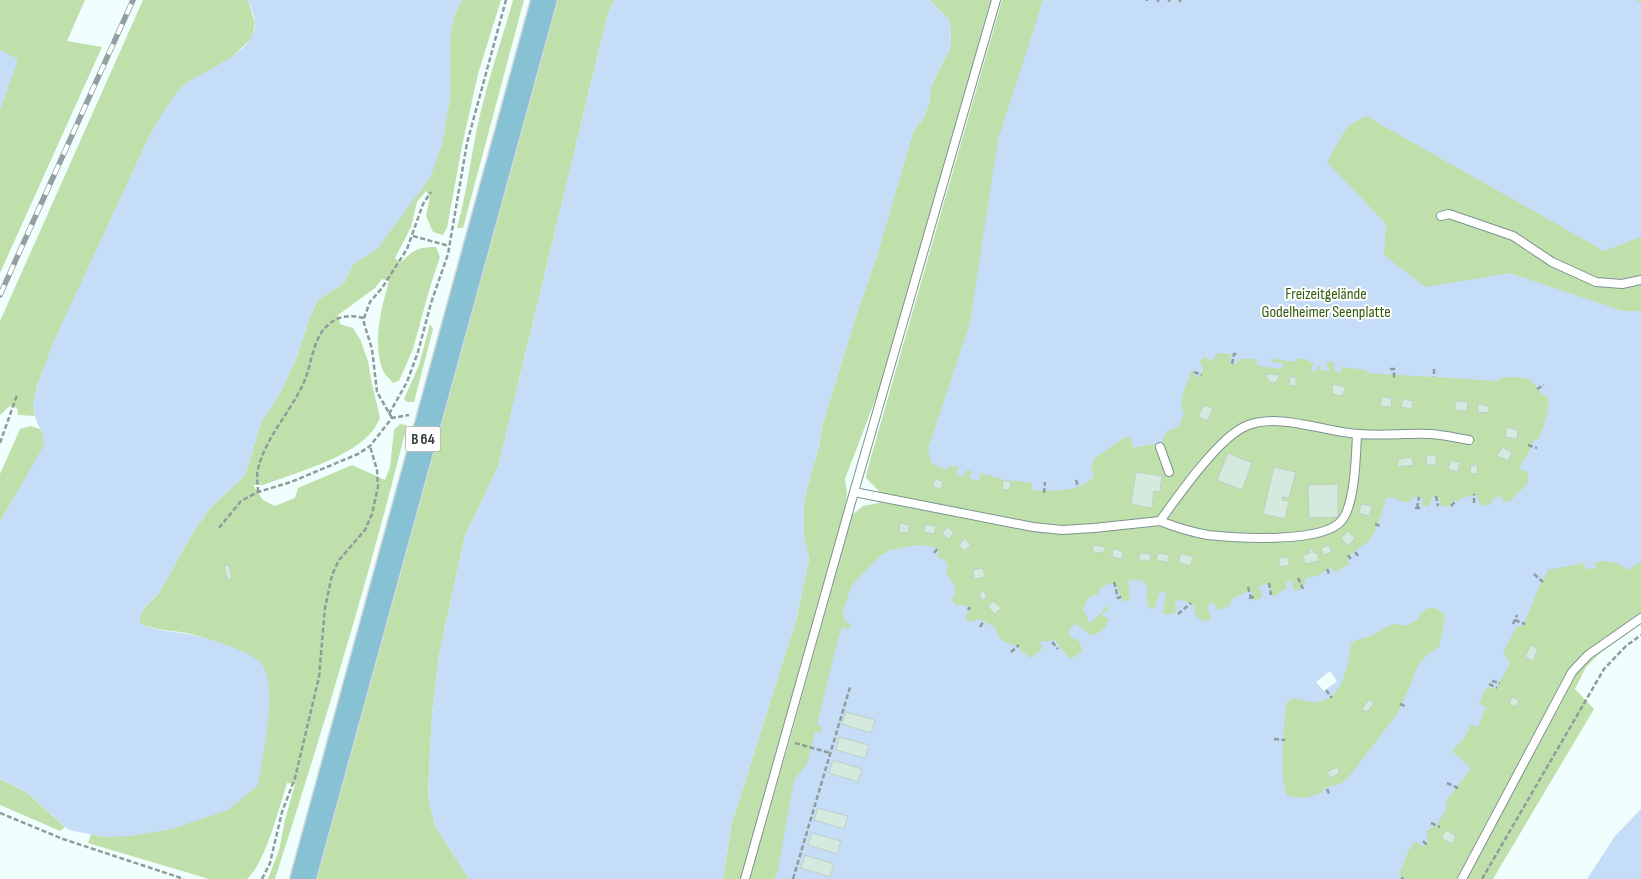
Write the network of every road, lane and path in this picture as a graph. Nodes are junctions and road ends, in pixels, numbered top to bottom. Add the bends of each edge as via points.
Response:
1 (506, 0) edge
2 (544, 0) edge
3 (996, 0) edge
4 (431, 192) dead end
5 (1441, 216) dead end
6 (413, 236) junction
7 (449, 246) junction
8 (1641, 280) edge
9 (364, 318) junction
10 (1238, 354) dead end
11 (1232, 364) dead end
12 (1390, 369) dead end
13 (1434, 369) dead end
14 (1194, 372) dead end
15 (1202, 375) dead end
16 (1434, 377) dead end
17 (1394, 378) dead end
18 (1544, 385) dead end
19 (1537, 389) dead end
20 (17, 395) dead end
21 (389, 414) junction
22 (412, 414) dead end
23 (392, 418) junction
24 (1357, 434) junction
25 (1469, 440) dead end
26 (0, 443) edge
27 (1528, 445) dead end
28 (370, 446) junction
29 (1160, 447) dead end
30 (1537, 448) dead end
31 (1169, 472) dead end
32 (1076, 480) dead end
33 (1045, 482) dead end
34 (1078, 486) dead end
35 (258, 492) junction
36 (854, 492) junction
37 (1044, 493) dead end
38 (1474, 494) dead end
39 (1436, 496) dead end
40 (1419, 498) dead end
41 (1456, 501) dead end
42 (1474, 503) dead end
43 (1438, 506) dead end
44 (1451, 506) dead end
45 (1418, 508) dead end
46 (1160, 521) junction
47 (1375, 524) dead end
48 (1380, 526) dead end
49 (220, 528) dead end
50 (938, 548) dead end
51 (1355, 552) dead end
52 (934, 553) dead end
53 (1348, 555) dead end
54 (1359, 558) dead end
55 (1352, 561) dead end
56 (1327, 569) dead end
57 (1534, 574) dead end
58 (1330, 576) dead end
59 (1298, 578) dead end
60 (1114, 582) dead end
61 (1544, 582) dead end
62 (1269, 583) dead end
63 (1248, 587) dead end
64 (1303, 588) dead end
65 (1271, 595) dead end
66 (1123, 596) dead end
67 (1251, 598) dead end
68 (1191, 603) dead end
69 (1178, 614) dead end
70 (1517, 616) dead end
71 (1641, 618) edge
72 (1515, 620) junction
73 (983, 622) dead end
74 (1513, 624) dead end
75 (1526, 624) dead end
76 (980, 628) dead end
77 (1641, 635) edge
78 (1052, 642) dead end
79 (1019, 645) dead end
80 (1058, 649) dead end
81 (1011, 652) dead end
82 (1500, 683) dead end
83 (850, 687) dead end
84 (1497, 688) dead end
85 (1326, 690) dead end
86 (1332, 698) dead end
87 (1400, 704) dead end
88 (1405, 706) dead end
89 (1274, 739) dead end
90 (1285, 740) dead end
91 (799, 744) dead end
92 (830, 753) junction
93 (1446, 783) dead end
94 (1458, 788) dead end
95 (1327, 789) dead end
96 (1330, 796) dead end
97 (0, 813) edge
98 (1431, 823) dead end
99 (1440, 827) dead end
100 (1423, 841) dead end
101 (1427, 845) dead end
102 (184, 879) edge
103 (262, 879) edge
104 (303, 879) edge
105 (745, 879) edge
106 (793, 879) edge
107 (1462, 879) edge
108 (1482, 879) edge

1 - 7 path via 467,143
2 - 104 main road, B 64
3 - 36 lane
4 - 6 path via 423,204
5 - 8 lane via 1449,214 1513,236 1552,262 1596,282 1622,284
6 - 7 path
6 - 9 path via 370,302
7 - 21 path via 418,352 407,382
9 - 21 path via 372,349 377,392
9 - 35 path via 341,317 328,324 321,333 306,377 258,469
10 - 11 path via 1234,354
12 - 17 path via 1394,370
13 - 16 path
14 - 15 path
18 - 19 path
20 - 26 path
21 - 23 path
22 - 23 path
23 - 28 path
24 - 25 lane via 1431,434
24 - 46 lane via 1277,421 1245,426 1231,434
24 - 46 lane via 1346,513 1334,528 1296,537 1265,538 1208,535
27 - 30 path
28 - 35 path via 330,467
28 - 103 path via 378,487 372,514 365,530 339,560 332,575 325,608 319,677 295,778 282,812 270,863
29 - 31 lane
32 - 34 path
33 - 37 path
35 - 49 path via 241,501
36 - 46 lane via 1062,530
36 - 105 lane
38 - 42 path
39 - 43 path
40 - 45 path
41 - 44 path
47 - 48 path
50 - 52 path
51 - 54 path
53 - 55 path
56 - 58 path
57 - 61 path
59 - 64 path
60 - 66 path via 1118,598
62 - 65 path
63 - 67 path
68 - 69 path
70 - 72 path
71 - 107 lane via 1588,655 1572,672
72 - 74 path
72 - 75 path
73 - 76 path
77 - 108 path via 1604,669
78 - 80 path
79 - 81 path
82 - 84 path via 1490,682
83 - 92 path
85 - 86 path
87 - 88 path
89 - 90 path
91 - 92 path
92 - 106 path
93 - 94 path
95 - 96 path
97 - 102 path via 63,839
98 - 99 path
100 - 101 path

